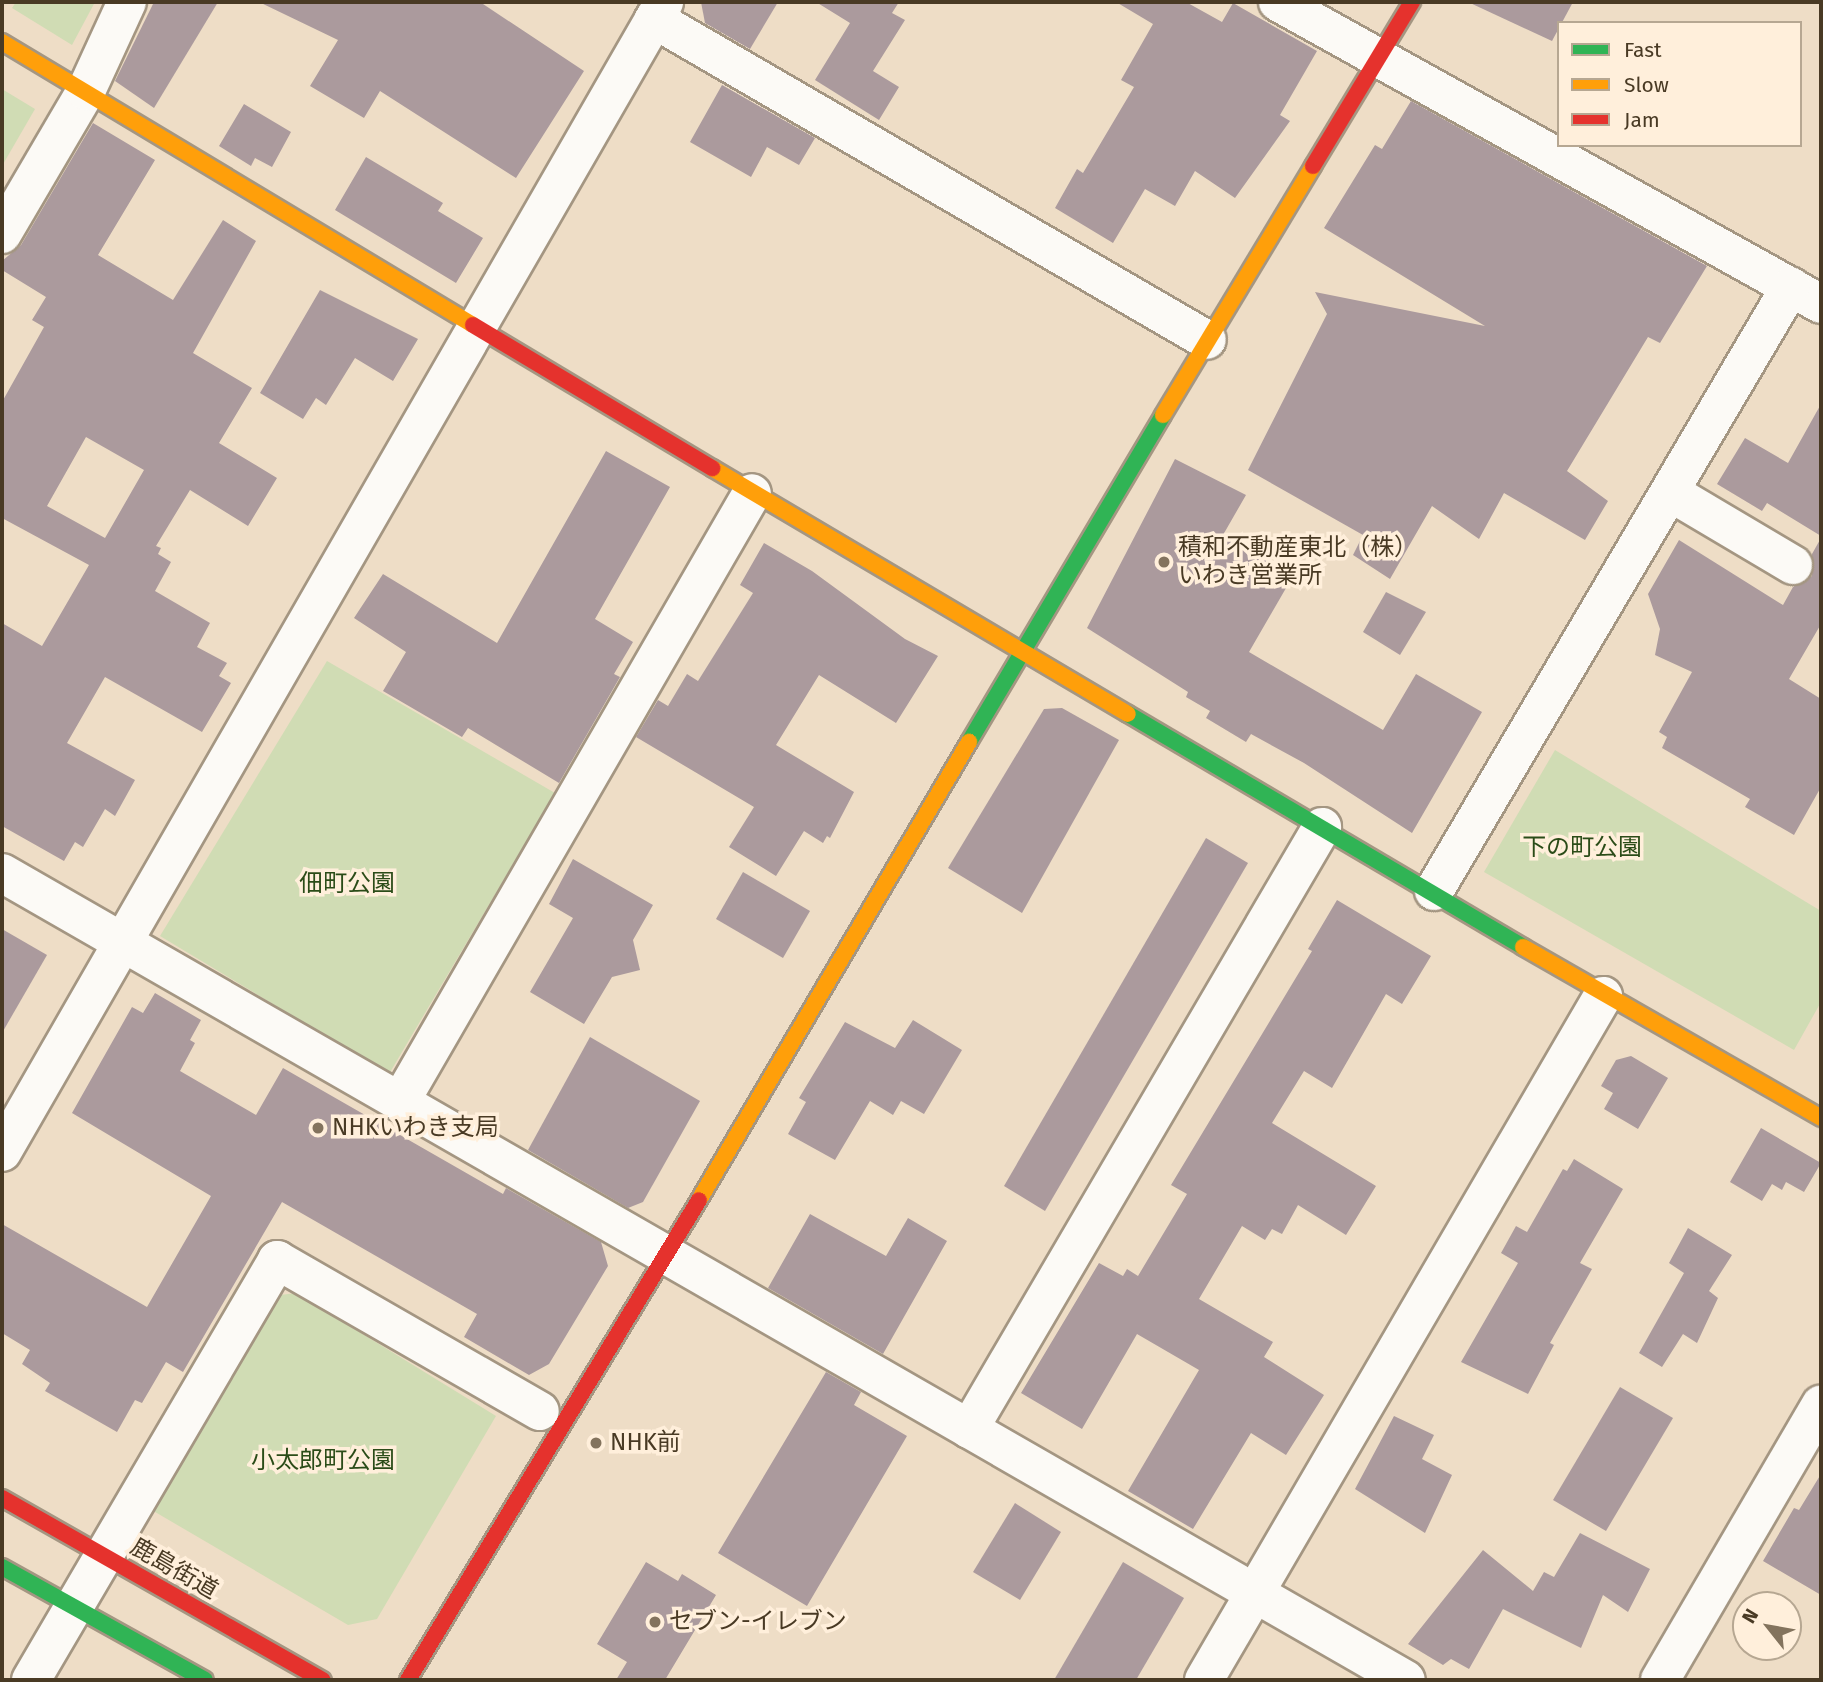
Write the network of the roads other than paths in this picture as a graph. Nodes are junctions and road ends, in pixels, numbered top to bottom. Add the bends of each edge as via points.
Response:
1 (127, 2) edge
2 (1278, 2) edge
3 (1412, 2) edge
4 (659, 10) edge
5 (2, 42) edge
6 (1378, 60) junction
7 (86, 91) junction
8 (2, 234) edge
9 (1806, 295) edge
10 (478, 330) junction
11 (1207, 340) junction
12 (1670, 492) junction
13 (752, 493) junction
14 (1793, 565) dead end
15 (1023, 654) junction
16 (1322, 827) junction
17 (2, 873) edge
18 (1434, 891) junction
19 (120, 943) junction
20 (1603, 996) junction
21 (400, 1102) junction
22 (1818, 1107) edge
23 (2, 1152) edge
24 (664, 1253) junction
25 (1821, 1405) edge
26 (540, 1410) dead end
27 (969, 1429) junction
28 (2, 1498) edge
29 (103, 1554) junction
30 (2, 1567) edge
31 (1254, 1593) junction
32 (72, 1607) junction
33 (31, 1680) edge
34 (205, 1680) edge
35 (323, 1680) edge
36 (408, 1680) edge
37 (1204, 1680) edge
38 (1406, 1680) edge
39 (1660, 1680) edge

1 - 7 street
2 - 6 street
3 - 6 street
4 - 10 street
4 - 11 street
5 - 7 street
6 - 9 street
6 - 11 street
7 - 8 street
7 - 10 street
9 - 12 street
10 - 13 street
10 - 19 street
11 - 15 street
12 - 14 street
12 - 18 street
13 - 15 street
13 - 21 street
15 - 16 street
15 - 24 street
16 - 18 street
16 - 27 street
17 - 19 street
18 - 20 street
19 - 21 street
19 - 23 street
20 - 22 street
20 - 31 street
21 - 24 street
24 - 27 street
24 - 36 street via 563,1429
25 - 39 street
26 - 29 street via 277,1260
27 - 31 street
28 - 29 street, 鹿島街道
29 - 32 street
29 - 35 street, 鹿島街道
30 - 32 street
31 - 37 street
31 - 38 street
32 - 33 street
32 - 34 street

